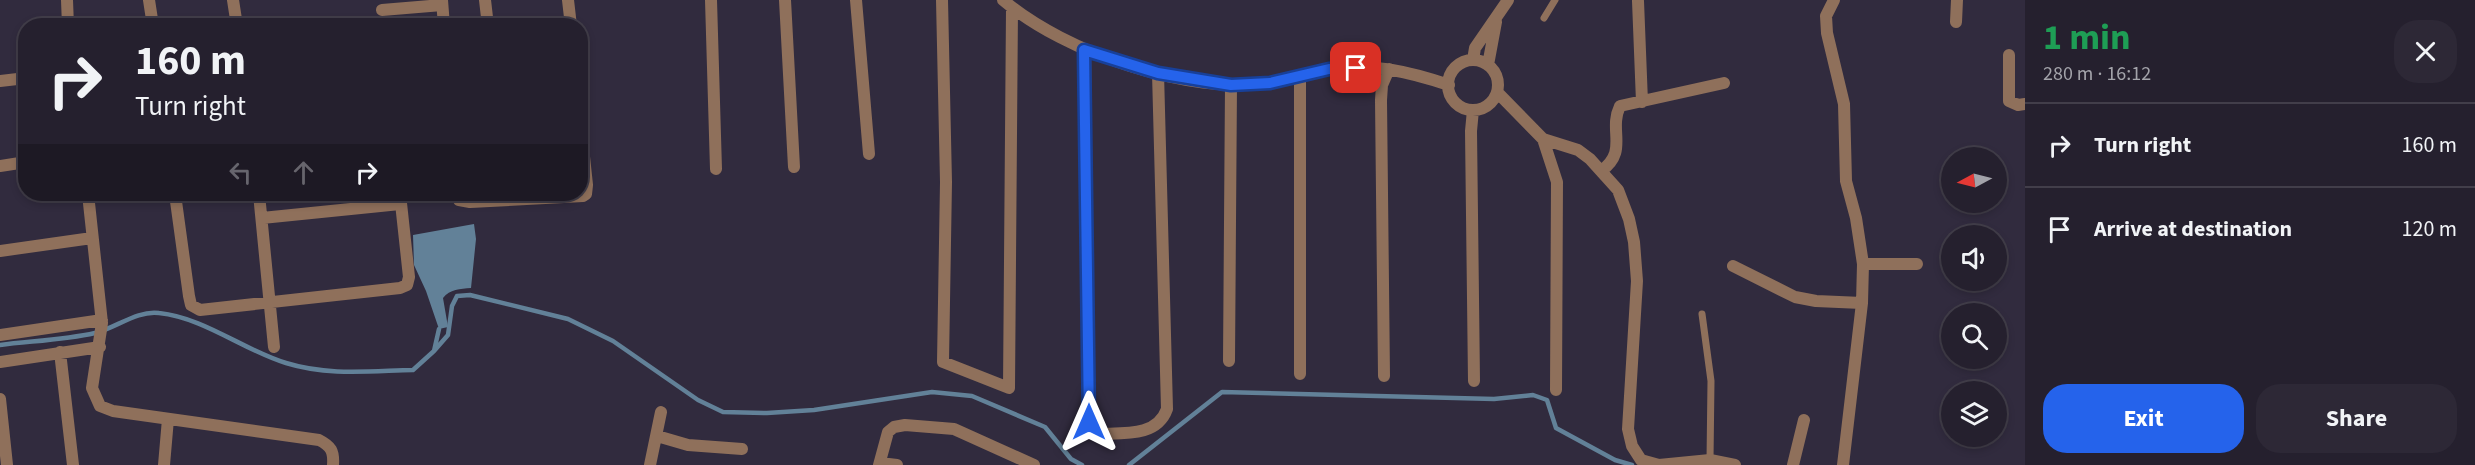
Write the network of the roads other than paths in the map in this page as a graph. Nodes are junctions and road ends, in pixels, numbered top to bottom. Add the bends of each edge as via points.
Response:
1 (67, 0) edge
2 (149, 0) edge
3 (233, 0) edge
4 (485, 0) edge
5 (568, 0) edge
6 (711, 0) edge
7 (785, 0) edge
8 (856, 0) edge
9 (942, 0) edge
10 (1508, 0) edge
11 (1555, 0) edge
12 (1834, 0) edge
13 (1957, 0) edge
14 (1635, 1) edge
15 (442, 3) edge
16 (1008, 4) edge
17 (382, 10) dead end
18 (68, 18) edge
19 (152, 18) edge
20 (236, 18) edge
21 (443, 18) edge
22 (487, 18) edge
23 (570, 18) edge
24 (1497, 18) junction
25 (1544, 18) dead end
26 (1956, 22) dead end
27 (1084, 50) junction
28 (2009, 55) dead end
29 (1473, 60) junction
30 (1488, 65) junction
31 (1389, 69) junction
32 (1158, 73) junction
33 (1300, 76) junction
34 (18, 79) edge
35 (0, 81) edge
36 (1725, 83) dead end
37 (1231, 85) junction
38 (1449, 85) junction
39 (1497, 92) junction
40 (1642, 102) junction
41 (2025, 104) edge
42 (1473, 110) junction
43 (1543, 139) junction
44 (869, 154) dead end
45 (18, 163) edge
46 (0, 166) edge
47 (794, 166) dead end
48 (717, 169) dead end
49 (1601, 171) junction
50 (89, 201) edge
51 (176, 201) edge
52 (260, 201) edge
53 (385, 201) edge
54 (400, 201) edge
55 (262, 218) junction
56 (92, 238) junction
57 (0, 251) edge
58 (1863, 264) junction
59 (1917, 264) dead end
60 (1733, 266) dead end
61 (270, 302) junction
62 (1862, 303) junction
63 (1702, 314) dead end
64 (102, 321) junction
65 (0, 335) edge
66 (100, 344) junction
67 (274, 347) dead end
68 (60, 352) junction
69 (0, 362) edge
70 (1229, 362) dead end
71 (1300, 374) dead end
72 (1384, 376) dead end
73 (1474, 381) dead end
74 (1556, 390) dead end
75 (0, 399) edge
76 (661, 412) dead end
77 (168, 418) junction
78 (1804, 420) dead end
79 (657, 436) junction
80 (742, 449) dead end
81 (1710, 460) junction
82 (880, 464) edge
83 (7, 465) edge
84 (74, 465) edge
85 (164, 465) edge
86 (333, 465) edge
87 (650, 465) edge
88 (897, 465) edge
89 (1034, 465) edge
90 (1659, 465) edge
91 (1735, 465) edge
92 (1793, 465) edge
93 (1843, 465) edge

1 - 18 street
2 - 19 street
3 - 20 street
4 - 22 street
5 - 23 street
6 - 48 street
7 - 47 street
8 - 44 street
9 - 16 street via 946,182 943,362 1009,388
10 - 24 street
11 - 25 lane
12 - 58 street via 1826,16 1827,33 1844,104 1846,181
13 - 26 street
14 - 40 street
15 - 17 street
15 - 21 street
16 - 27 street
24 - 29 street via 1475,48
24 - 30 street
27 - 32 street
27 - 32 street via 1089,422 1093,432 1099,434 1142,431 1157,425 1167,409
28 - 41 street via 2009,101
29 - 30 street
29 - 38 street via 1453,70
30 - 39 street via 1497,77
31 - 33 street via 1329,69
31 - 38 street
31 - 72 street via 1382,84 1381,100
32 - 37 street
33 - 37 street via 1270,83
33 - 71 street
34 - 35 street
36 - 40 street
37 - 70 street
38 - 42 street via 1459,105
39 - 42 street via 1488,105
39 - 43 street
40 - 49 street via 1620,106 1616,150 1612,163
42 - 73 street
43 - 49 street via 1578,150
43 - 74 street via 1557,182
45 - 46 street
49 - 90 street via 1618,190 1634,242 1637,281 1628,429 1641,460
50 - 56 street
51 - 61 street via 191,305 200,310
52 - 55 street
53 - 55 street
54 - 61 street via 407,285
55 - 61 street
56 - 57 street
56 - 64 street
58 - 59 street
58 - 62 street
60 - 62 street via 1795,297
61 - 67 street
62 - 93 street
63 - 81 lane via 1711,381
64 - 65 street
64 - 66 street
66 - 68 street
66 - 77 street via 92,388 100,406
68 - 69 street
68 - 84 street
75 - 83 street
76 - 79 street
77 - 85 street
77 - 86 street via 319,440 333,450
78 - 92 street
79 - 80 street via 688,445
79 - 87 street
81 - 90 street
81 - 91 street
82 - 88 street
82 - 89 street via 888,432 905,425 954,429

